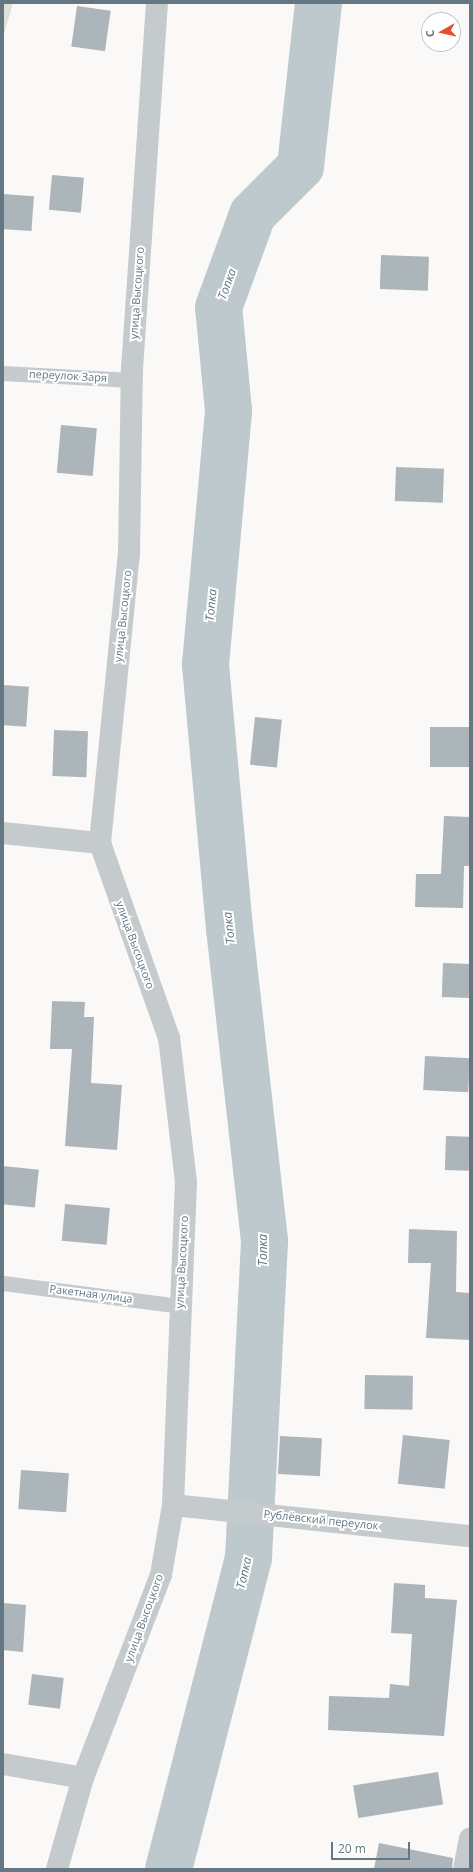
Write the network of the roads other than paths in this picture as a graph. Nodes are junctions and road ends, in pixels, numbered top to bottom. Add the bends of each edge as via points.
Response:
1 (157, 3) edge
2 (3, 373) edge
3 (132, 380) junction
4 (3, 833) edge
5 (100, 843) junction
6 (3, 1283) edge
7 (180, 1306) junction
8 (173, 1505) junction
9 (470, 1536) edge
10 (3, 1764) edge
11 (82, 1778) junction
12 (470, 1839) edge
13 (57, 1869) edge
14 (464, 1869) edge

1 - 3 street, улица Высоцкого
2 - 3 lane, переулок Заря
3 - 5 street, улица Высоцкого via 129,554
4 - 5 street
5 - 7 street, улица Высоцкого via 169,1038 186,1182
6 - 7 lane, Ракетная улица
7 - 8 street, улица Высоцкого
8 - 9 street, Рублёвский переулок
8 - 11 street, улица Высоцкого via 161,1575
10 - 11 street
11 - 13 street, улица Высоцкого
12 - 14 street

